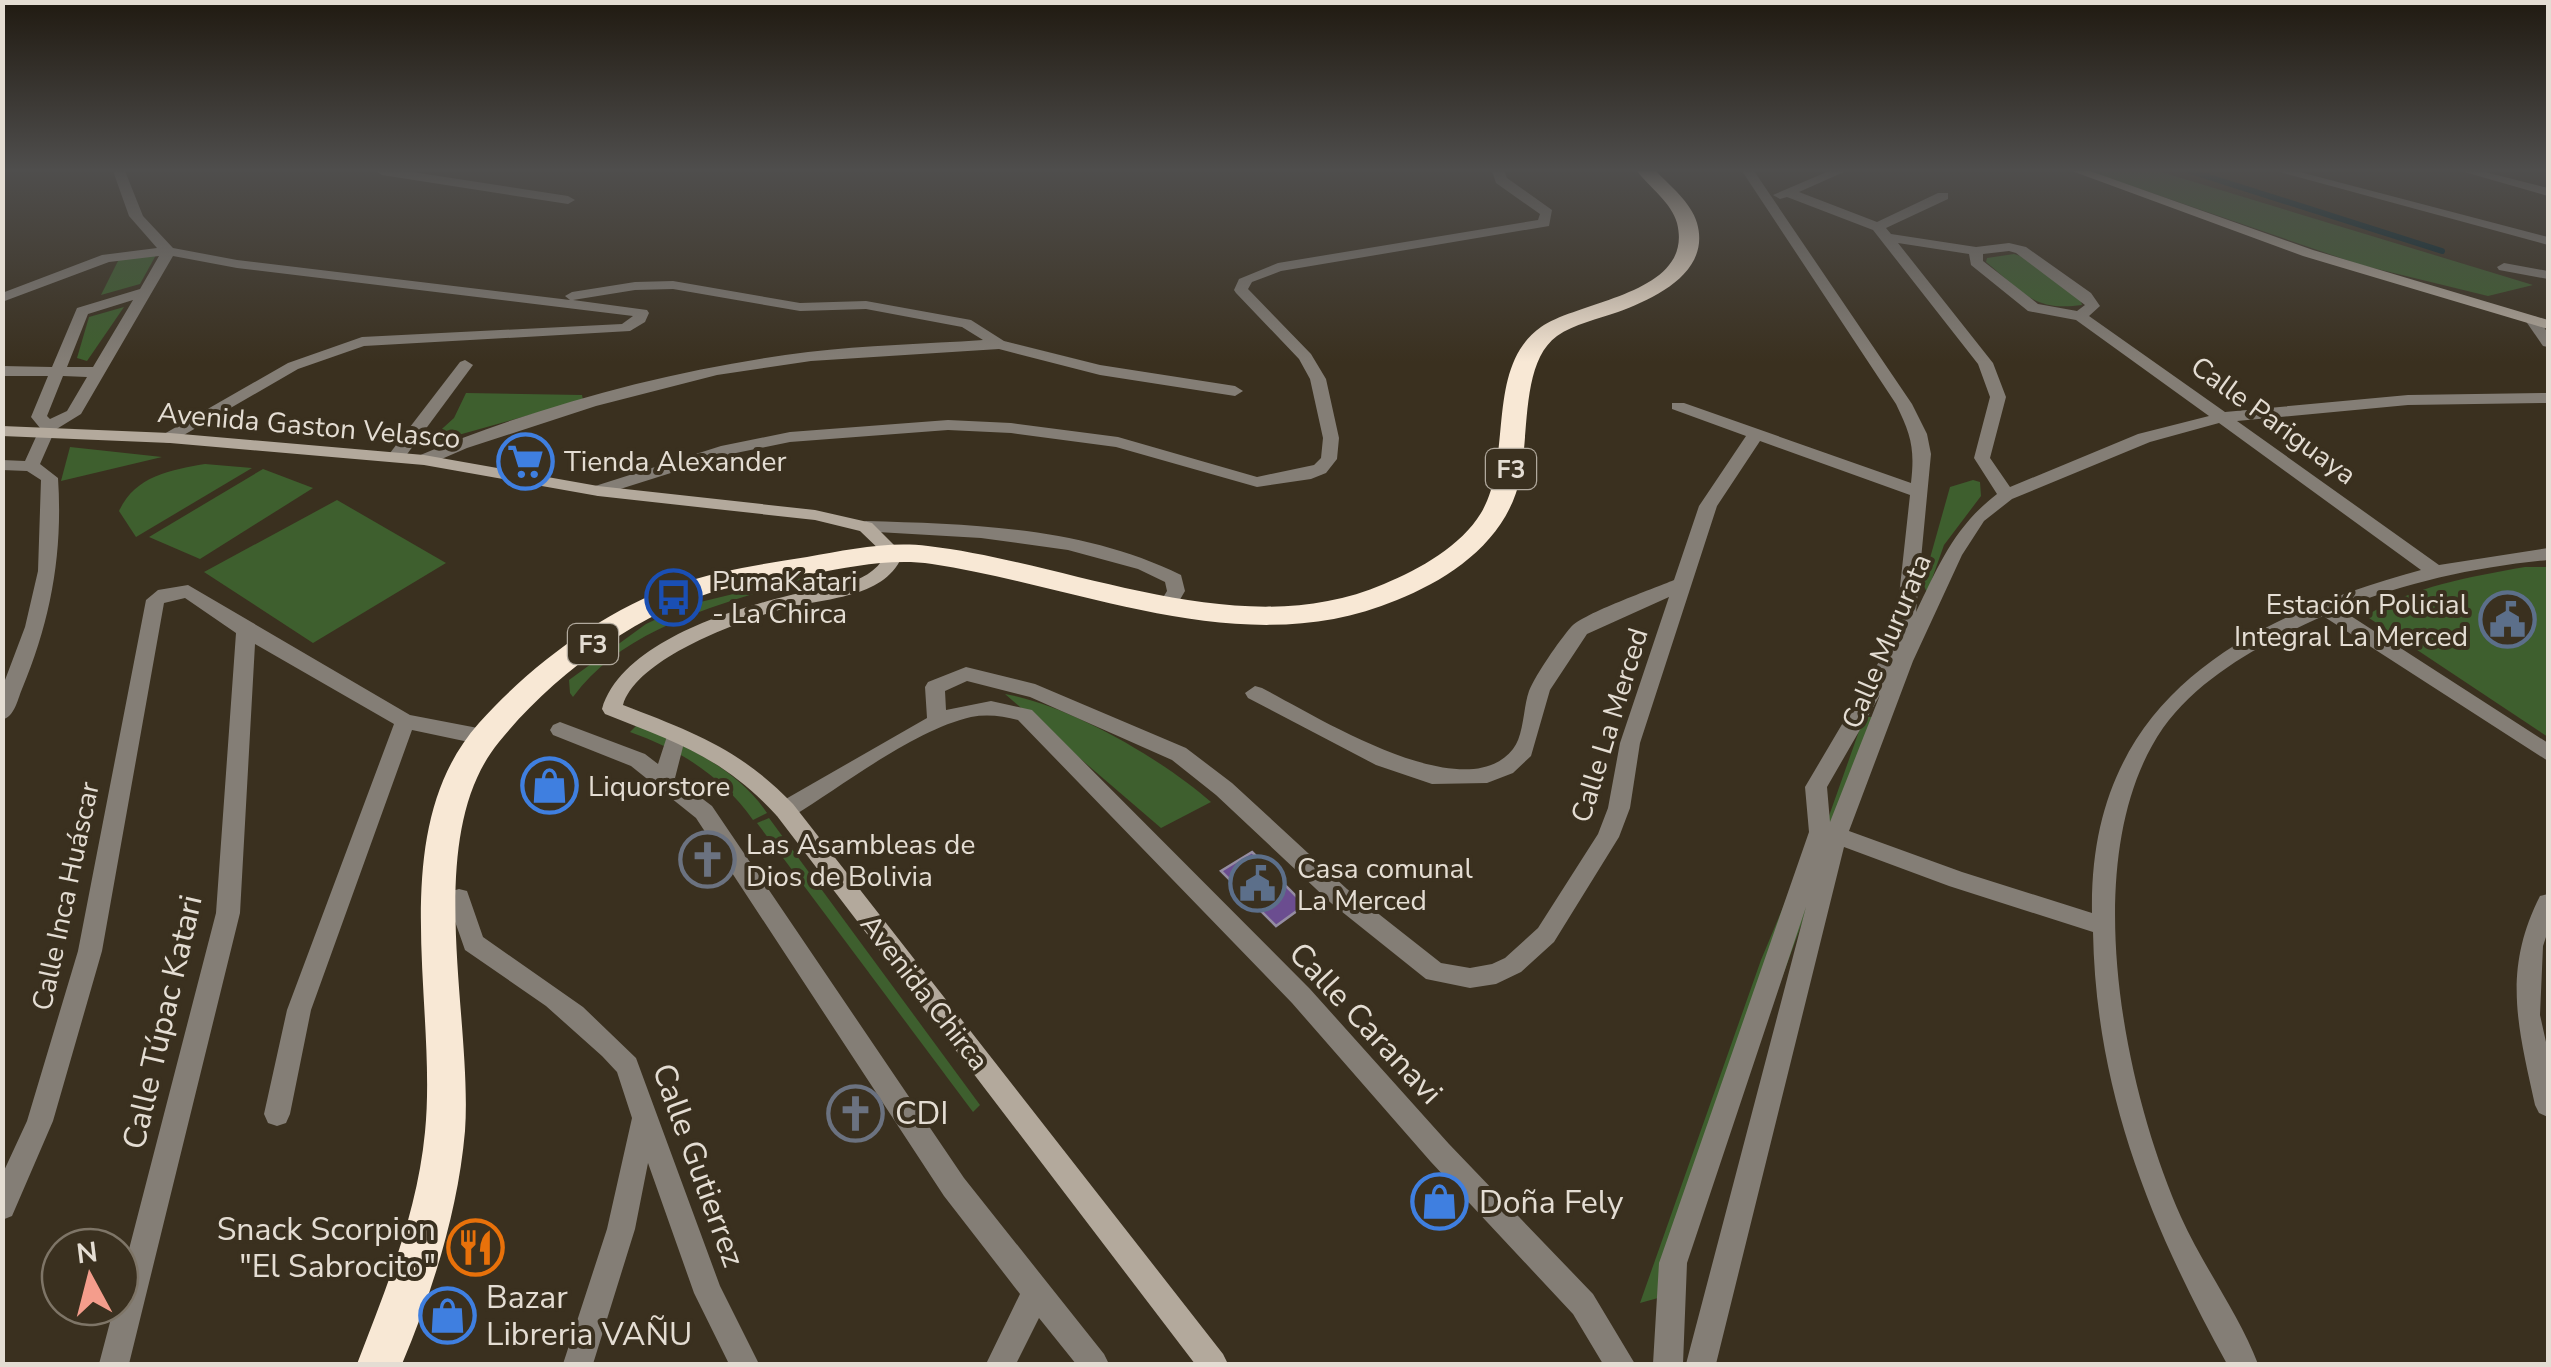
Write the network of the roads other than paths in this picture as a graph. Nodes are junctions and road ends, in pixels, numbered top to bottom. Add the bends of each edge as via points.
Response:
1 (147, 235) edge
2 (1473, 235) edge
3 (1687, 235) edge
4 (1793, 235) edge
5 (1885, 235) edge
6 (1893, 235) edge
7 (2259, 235) edge
8 (169, 251) junction
9 (1976, 252) junction
10 (2504, 266) dead end
11 (2548, 275) edge
12 (144, 292) junction
13 (2, 298) edge
14 (548, 300) junction
15 (2080, 316) junction
16 (2532, 320) junction
17 (2548, 326) edge
18 (2548, 343) edge
19 (999, 344) junction
20 (465, 365) dead end
21 (2, 371) edge
22 (96, 372) junction
23 (58, 373) junction
24 (1235, 392) dead end
25 (2548, 398) edge
26 (1678, 406) dead end
27 (2225, 417) junction
28 (46, 430) junction
29 (2, 431) edge
30 (1756, 434) junction
31 (170, 438) junction
32 (396, 457) junction
33 (424, 460) junction
34 (2, 465) edge
35 (31, 466) junction
36 (598, 491) junction
37 (1919, 492) junction
38 (2006, 495) junction
39 (866, 527) junction
40 (894, 554) junction
41 (2548, 554) edge
42 (2434, 570) junction
43 (1681, 584) junction
44 (1168, 604) junction
45 (2324, 608) junction
46 (246, 630) junction
47 (1903, 648) junction
48 (1256, 693) dead end
49 (2, 713) edge
50 (405, 721) junction
51 (937, 722) junction
52 (560, 730) dead end
53 (676, 735) junction
54 (484, 738) junction
55 (2548, 754) edge
56 (664, 780) junction
57 (786, 810) junction
58 (1836, 835) junction
59 (2548, 903) edge
60 (439, 904) junction
61 (2103, 926) junction
62 (2548, 1104) edge
63 (277, 1114) dead end
64 (644, 1120) junction
65 (2, 1207) edge
66 (1036, 1291) junction
67 (114, 1364) edge
68 (379, 1364) edge
69 (578, 1364) edge
70 (744, 1364) edge
71 (1002, 1364) edge
72 (1094, 1364) edge
73 (1213, 1364) edge
74 (1620, 1364) edge
75 (1668, 1364) edge
76 (1701, 1364) edge
77 (2244, 1364) edge

1 - 8 street
2 - 36 street via 1278,267 1246,279 1241,290 1249,302 1306,357 1318,379 1329,458 1305,475 1257,482 1118,442 948,425 790,437
3 - 44 highway, F3 via 1683,258 1660,284 1539,338 1520,371 1509,480 1470,545 1420,579 1338,612 1245,617
4 - 37 street via 1919,434
5 - 38 street via 1994,380 1998,397 1982,458
6 - 9 street
7 - 16 street
8 - 12 street
8 - 13 street via 107,258
8 - 14 street
9 - 15 street, Calle Pariguaya via 1976,262 2026,304
9 - 15 street via 2009,247 2030,253 2092,301 2089,313
10 - 11 street
12 - 22 street
12 - 23 street via 82,311
14 - 19 street via 673,285 800,306 866,306 941,318 966,323
14 - 31 street via 642,316 625,328 362,342 293,366
15 - 27 street, Calle Pariguaya
16 - 17 street
16 - 18 street
19 - 24 street via 1100,370
19 - 33 street via 811,356 716,370 590,403
20 - 32 street
21 - 23 street
22 - 23 street
22 - 28 street via 72,414
23 - 28 street via 39,417
25 - 27 street, Calle Mururata via 2408,400
26 - 30 street
27 - 38 street, Calle Mururata via 2144,438
27 - 42 street, Calle Pariguaya
28 - 29 street, Avenida Gaston Velasco
28 - 31 street, Avenida Gaston Velasco
28 - 35 street
30 - 37 street
30 - 43 street, Calle La Merced via 1708,506
31 - 32 street, Avenida Gaston Velasco
32 - 33 street, Avenida Gaston Velasco
33 - 36 street, Avenida Gaston Velasco
34 - 35 street
35 - 49 street via 48,478 48,571 35,636
36 - 39 street, Avenida Gaston Velasco via 815,515
37 - 47 street
38 - 47 street, Calle Mururata via 1978,517
39 - 40 street
39 - 44 street via 994,533 1088,550 1174,579
40 - 44 highway, F3 via 924,554
40 - 53 street, Avenida Chirca via 873,579 718,625 640,668 611,700 612,709
40 - 54 highway, F3 via 754,575 673,598 562,665
41 - 42 street
42 - 45 street
43 - 48 street via 1580,629 1540,689 1524,751 1487,775 1432,776 1382,759
43 - 51 street, Calle La Merced via 1608,837 1546,935 1496,974 1435,972 1338,896 1179,754 1112,723 1035,691 966,674 935,686
45 - 55 street
45 - 61 street via 2262,635 2208,671 2156,724 2121,785 2108,847
46 - 50 street
46 - 65 street, Calle Inca Huáscar via 188,592 165,594 151,607 90,951 40,1121
46 - 67 street, Calle Túpac Katari via 228,912
47 - 58 street, Calle Mururata
47 - 75 street via 1816,787 1820,832 1674,1263
50 - 54 street
50 - 63 street via 300,1010
51 - 57 street, Calle Caranavi
51 - 74 street, Calle Caranavi via 988,708 1024,714 1301,996 1583,1304
52 - 56 street via 638,760
53 - 56 street
53 - 57 street, Avenida Chirca via 756,779
54 - 60 highway, F3 via 455,795
56 - 66 street via 704,812 934,1159
57 - 73 street, Avenida Chirca
58 - 61 street
58 - 76 street, Calle Mururata
59 - 62 street via 2531,946 2528,1015
60 - 64 street, Calle Gutierrez via 460,898 472,943 611,1046 627,1066
60 - 68 highway, F3 via 448,1078 443,1156 418,1264
61 - 77 street via 2109,1008 2133,1123 2169,1222
64 - 69 street via 621,1228
64 - 70 street, Calle Gutierrez via 708,1293
66 - 71 street
66 - 72 street

